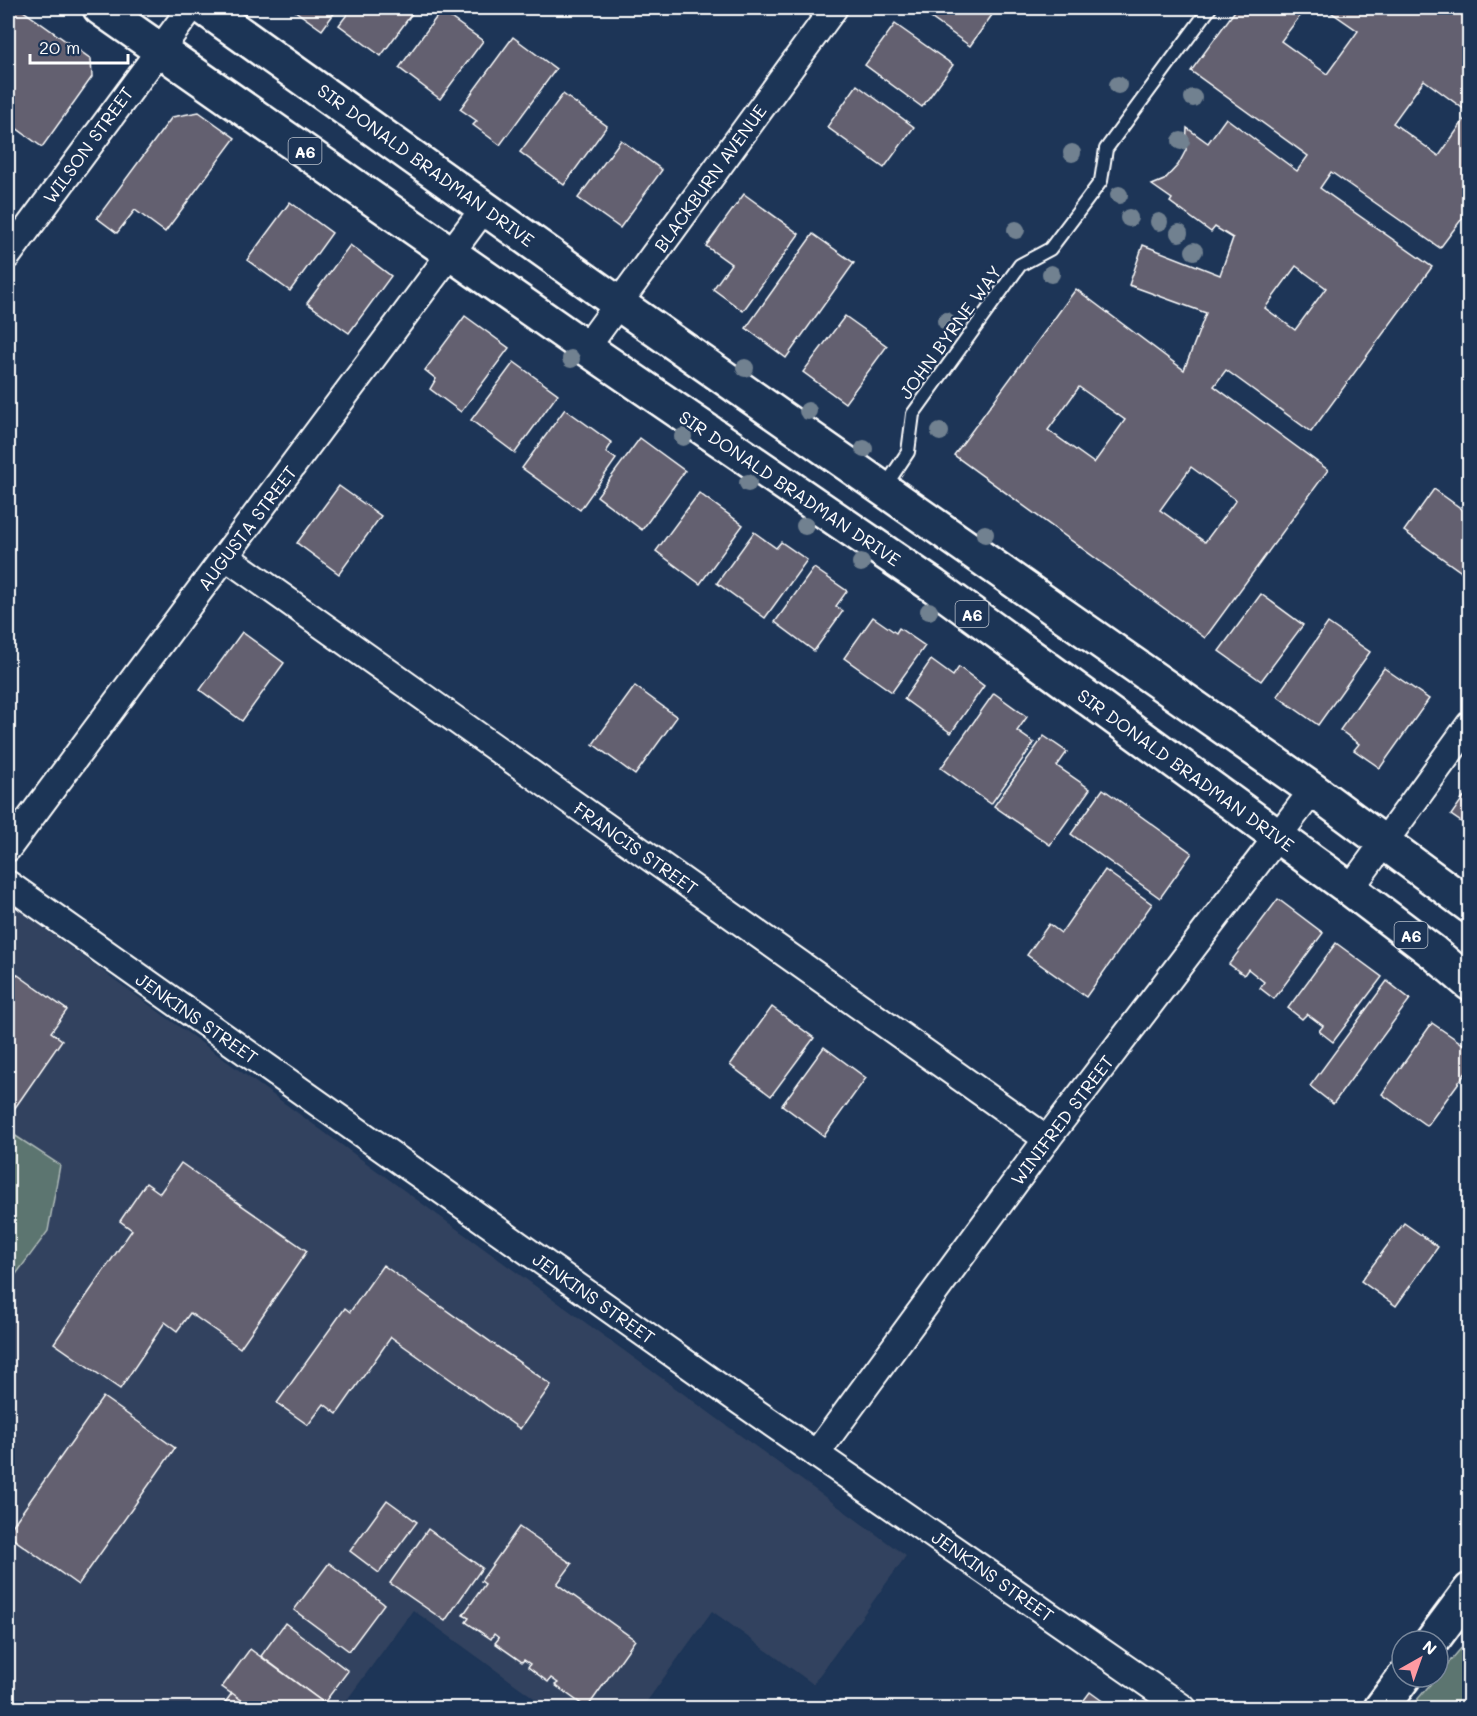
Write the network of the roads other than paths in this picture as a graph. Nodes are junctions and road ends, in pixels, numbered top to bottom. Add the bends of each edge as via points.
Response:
1 (100, 8) edge
2 (191, 8) edge
3 (204, 8) edge
4 (834, 8) edge
5 (1210, 8) edge
6 (159, 49) junction
7 (485, 207) junction
8 (451, 253) junction
9 (8, 255) edge
10 (619, 304) junction
11 (586, 348) junction
12 (883, 489) junction
13 (225, 557) junction
14 (1470, 724) edge
15 (1313, 790) junction
16 (1278, 837) junction
17 (1384, 841) junction
18 (8, 848) edge
19 (8, 884) edge
20 (1350, 889) junction
21 (1470, 906) edge
22 (1470, 984) edge
23 (1047, 1139) junction
24 (816, 1454) junction
25 (1470, 1590) edge
26 (1440, 1629) edge
27 (1395, 1689) edge
28 (1183, 1708) edge
29 (1381, 1708) edge

1 - 6 main road, SIR DONALD BRADMAN DRIVE / A6
2 - 6 street, WILSON STREET
3 - 7 main road, SIR DONALD BRADMAN DRIVE
4 - 10 street, BLACKBURN AVENUE
5 - 12 lane, JOHN BYRNE WAY via 1106,148 1101,181 1050,249 1020,265 913,414 908,452
6 - 8 main road, SIR DONALD BRADMAN DRIVE / A6
6 - 9 street, WILSON STREET
7 - 8 street, AUGUSTA STREET
7 - 10 main road, SIR DONALD BRADMAN DRIVE
8 - 11 main road, SIR DONALD BRADMAN DRIVE / A6
8 - 13 street, AUGUSTA STREET
10 - 11 street, BLACKBURN AVENUE
10 - 12 main road, SIR DONALD BRADMAN DRIVE
11 - 16 main road, SIR DONALD BRADMAN DRIVE / A6 via 934,586
12 - 15 main road, SIR DONALD BRADMAN DRIVE
13 - 18 street, AUGUSTA STREET
13 - 23 street, FRANCIS STREET
14 - 17 street
15 - 16 street, WINIFRED STREET
15 - 17 main road, SIR DONALD BRADMAN DRIVE
16 - 20 main road, SIR DONALD BRADMAN DRIVE / A6
16 - 23 street, WINIFRED STREET
17 - 20 street
17 - 21 main road, SIR DONALD BRADMAN DRIVE
19 - 24 street, JENKINS STREET
20 - 22 main road, SIR DONALD BRADMAN DRIVE / A6
23 - 24 street, WINIFRED STREET
24 - 28 street, JENKINS STREET
25 - 26 main road
27 - 29 main road

